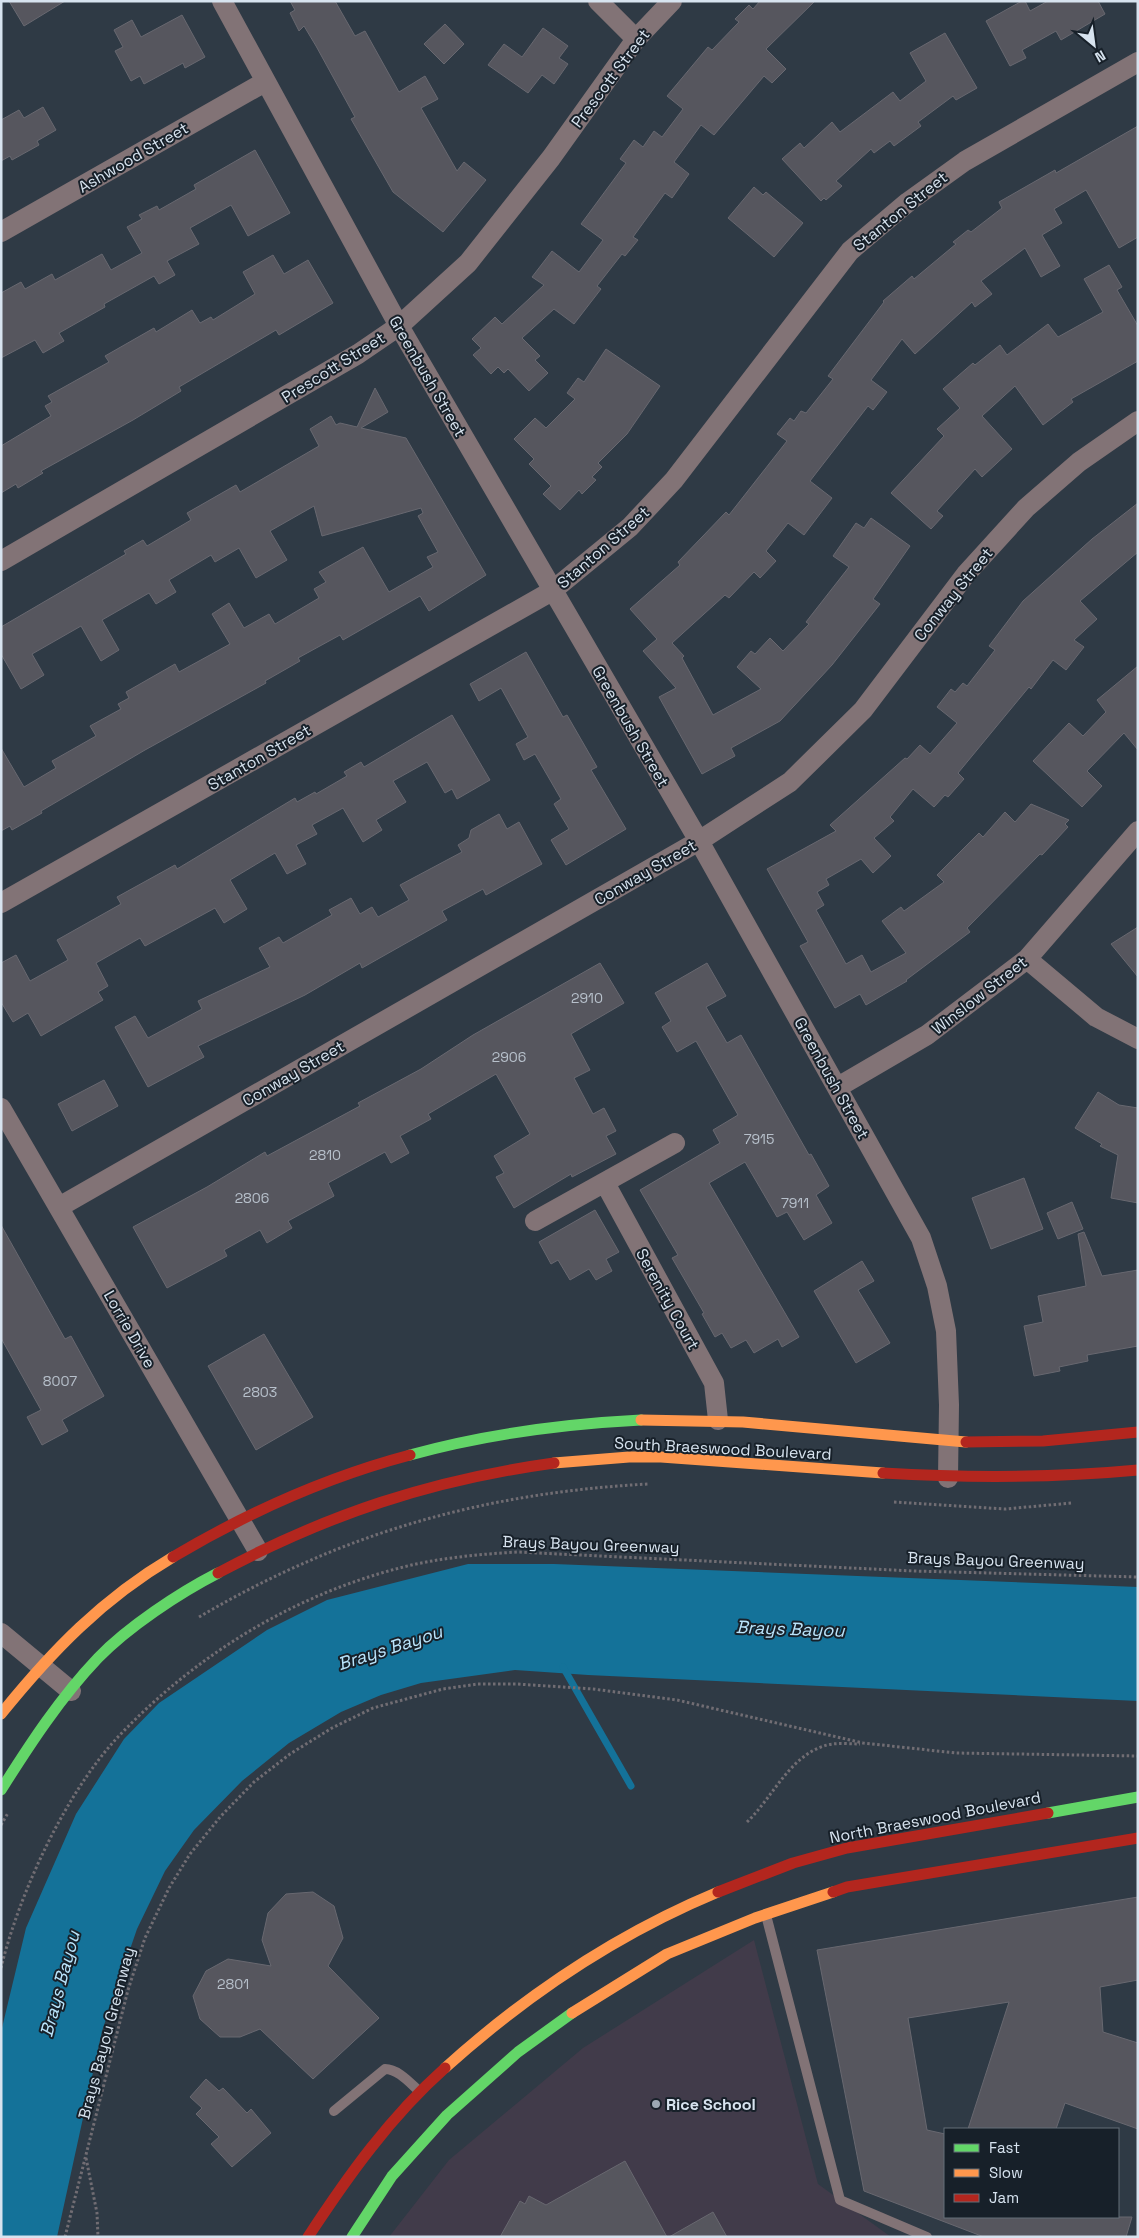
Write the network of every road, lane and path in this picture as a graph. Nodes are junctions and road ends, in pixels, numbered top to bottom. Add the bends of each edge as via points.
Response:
1 (222, 1) edge
2 (598, 1) edge
3 (672, 1) edge
4 (636, 39) junction
5 (1138, 62) edge
6 (266, 82) junction
7 (1, 232) edge
8 (399, 326) junction
9 (1138, 421) edge
10 (1, 561) edge
11 (552, 591) junction
12 (1138, 832) edge
13 (699, 841) junction
14 (1, 904) edge
15 (1027, 959) junction
16 (1138, 1039) edge
17 (838, 1087) junction
18 (1, 1108) edge
19 (675, 1143) dead end
20 (605, 1183) junction
21 (59, 1207) junction
22 (535, 1222) dead end
23 (718, 1420) junction
24 (1138, 1432) edge
25 (949, 1441) junction
26 (1138, 1470) edge
27 (948, 1478) junction
28 (649, 1484) dead end
29 (891, 1501) dead end
30 (1081, 1502) dead end
31 (240, 1519) junction
32 (258, 1551) junction
33 (1138, 1577) edge
34 (198, 1618) dead end
35 (1, 1633) edge
36 (41, 1666) junction
37 (71, 1691) junction
38 (1, 1714) edge
39 (863, 1743) junction
40 (1138, 1756) edge
41 (1, 1790) edge
42 (1138, 1797) edge
43 (9, 1811) dead end
44 (747, 1822) dead end
45 (1, 1825) edge
46 (1138, 1838) edge
47 (766, 1914) junction
48 (1, 1968) edge
49 (423, 2095) junction
50 (334, 2111) dead end
51 (86, 2155) junction
52 (66, 2237) edge
53 (98, 2237) edge
54 (308, 2237) edge
55 (352, 2237) edge
56 (927, 2237) edge

1 - 6 street, Greenbush Street
2 - 4 street
3 - 4 street, Prescott Street
4 - 8 street, Prescott Street via 551,158 468,263
5 - 11 street, Stanton Street via 965,161 908,202 850,251 674,480 630,527
6 - 7 street, Ashwood Street
6 - 8 street, Greenbush Street
8 - 10 street, Prescott Street via 358,354
8 - 11 street, Greenbush Street
9 - 13 street, Conway Street via 1079,462 1026,508 966,574 863,710 790,782
11 - 13 street, Greenbush Street
11 - 14 street, Stanton Street
12 - 15 street, Winslow Street
13 - 17 street, Greenbush Street
13 - 21 street, Conway Street
15 - 16 street via 1096,1017
15 - 17 street, Winslow Street via 927,1035
17 - 25 street, Greenbush Street via 921,1238 937,1286 946,1331
18 - 21 street, Lorrie Drive
19 - 20 street
20 - 22 street
20 - 23 street, Serenity Court via 714,1383
21 - 31 street, Lorrie Drive
23 - 25 main road, South Braeswood Boulevard
23 - 31 main road, South Braeswood Boulevard via 618,1419 531,1428 444,1445 311,1486
24 - 25 main road, South Braeswood Boulevard via 1090,1439
25 - 27 street, Greenbush Street
26 - 27 main road, South Braeswood Boulevard via 1062,1476
27 - 32 main road, South Braeswood Boulevard via 631,1456 535,1464 442,1484 338,1515
28 - 34 path via 541,1494 466,1508 415,1522 316,1556 276,1574
29 - 30 path via 1005,1509
31 - 32 street, Lorrie Drive
31 - 36 main road, South Braeswood Boulevard via 172,1556 138,1579 93,1613
32 - 37 main road, South Braeswood Boulevard via 194,1585 136,1626 99,1657
33 - 48 path, Brays Bayou Greenway via 914,1571 518,1552 464,1556 376,1575 320,1595 263,1622 220,1648 177,1680 117,1738 89,1774 47,1846 15,1922
35 - 36 street
36 - 37 street
36 - 38 main road, South Braeswood Boulevard
37 - 41 main road, South Braeswood Boulevard via 25,1751
39 - 40 path, Brays Bayou Greenway via 956,1753
39 - 44 path, Brays Bayou Greenway via 826,1745 809,1752 794,1764 762,1808
39 - 51 path, Brays Bayou Greenway via 677,1700 594,1689 517,1684 443,1688 373,1708 332,1728 290,1754 254,1782 190,1854 169,1888 145,1938 128,1990
42 - 49 main road, North Braeswood Boulevard via 998,1826 880,1840 804,1859 738,1884 643,1927 579,1965 469,2045
43 - 45 path
46 - 47 main road via 1004,1856 847,1887
47 - 55 main road via 667,1954 592,1999 518,2052 444,2112 392,2176
47 - 56 lane via 840,2200
49 - 50 lane via 398,2074 385,2069
49 - 54 main road, North Braeswood Boulevard via 358,2162
51 - 52 path, Brays Bayou Greenway
51 - 53 path, Brays Bayou Greenway via 98,2213

